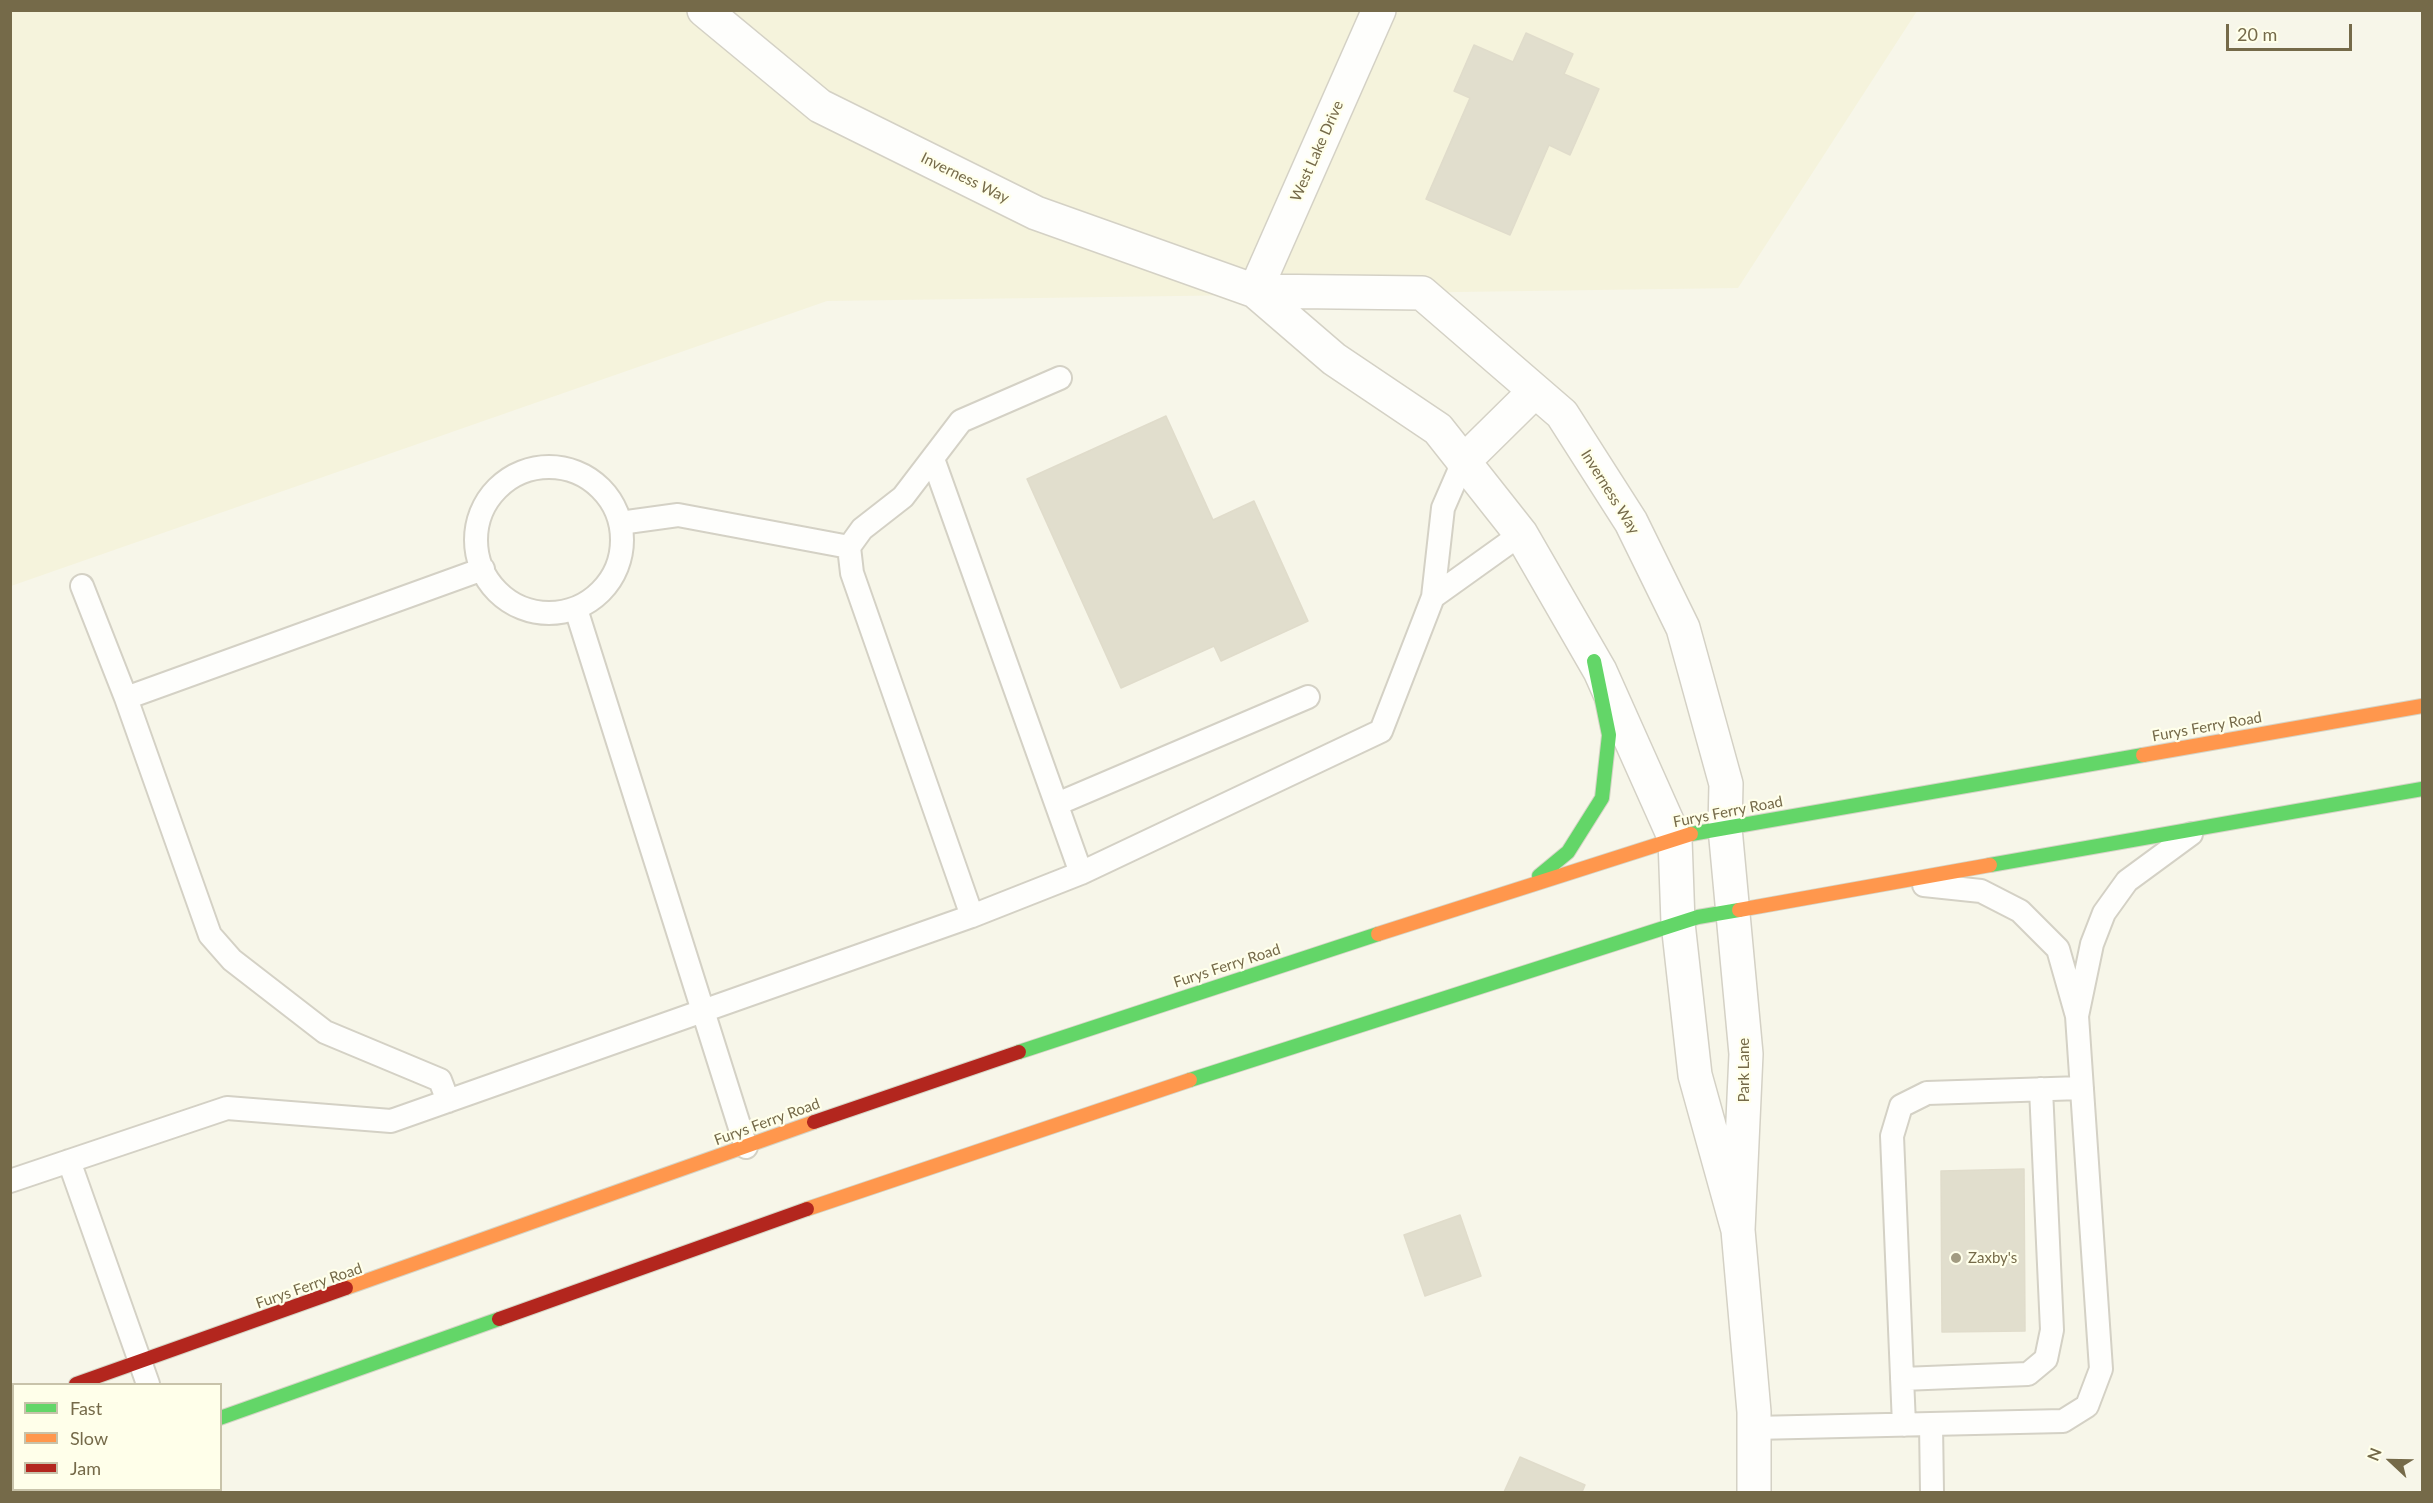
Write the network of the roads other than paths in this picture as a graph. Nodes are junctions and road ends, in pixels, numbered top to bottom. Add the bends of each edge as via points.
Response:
1 (704, 10) edge
2 (1379, 10) edge
3 (1255, 291) junction
4 (1060, 378) dead end
5 (1535, 391) junction
6 (933, 459) junction
7 (1463, 462) junction
8 (620, 523) junction
9 (1521, 534) junction
10 (849, 547) junction
11 (483, 569) junction
12 (82, 586) dead end
13 (1433, 597) junction
14 (576, 609) junction
15 (1594, 661) junction
16 (1308, 697) dead end
17 (126, 698) junction
18 (2422, 706) edge
19 (2422, 789) edge
20 (1057, 804) junction
21 (1725, 828) junction
22 (2197, 829) junction
23 (1675, 838) junction
24 (1081, 873) junction
25 (1895, 882) junction
26 (1528, 886) junction
27 (1733, 911) junction
28 (972, 916) junction
29 (1678, 923) junction
30 (704, 1010) junction
31 (2077, 1016) junction
32 (2082, 1088) junction
33 (2041, 1089) junction
34 (447, 1101) junction
35 (746, 1146) junction
36 (69, 1161) junction
37 (10, 1180) edge
38 (1738, 1230) junction
39 (140, 1362) junction
40 (1902, 1379) junction
41 (79, 1383) edge
42 (148, 1383) edge
43 (222, 1417) edge
44 (1931, 1424) junction
45 (1904, 1425) junction
46 (1754, 1428) junction
47 (1754, 1492) edge
48 (1932, 1492) edge

1 - 3 street, Inverness Way via 820,106 1036,213
2 - 3 street, West Lake Drive
3 - 5 street, Inverness Way via 1422,293
3 - 7 street, Inverness Way via 1334,359 1438,429
4 - 6 lane via 961,421
5 - 7 street
5 - 21 street, Inverness Way via 1562,414 1631,522 1683,628 1726,784
6 - 10 lane via 903,497 862,530
6 - 20 lane
7 - 9 street, Inverness Way
7 - 13 lane via 1443,508
8 - 10 lane via 678,515
8 - 11 lane via 604,490 585,476 564,467 540,466 517,473 497,488 483,509 476,533
8 - 14 lane via 621,557 612,579
9 - 13 lane
9 - 15 street, Inverness Way
10 - 28 lane via 852,573
11 - 14 lane via 505,599 527,610 551,614
11 - 17 lane
12 - 17 lane
13 - 24 lane via 1381,731
14 - 30 lane
15 - 23 street, Inverness Way
15 - 26 main road via 1609,735 1602,798 1568,852
16 - 20 lane
17 - 34 lane via 210,936 232,960 325,1032 440,1080
18 - 21 main road, Furys Ferry Road
19 - 22 main road
20 - 24 lane
21 - 23 main road, Furys Ferry Road
21 - 27 street, Inverness Way
22 - 25 main road
22 - 31 lane via 2127,881 2104,913 2092,944
23 - 26 main road, Furys Ferry Road
23 - 29 street, Inverness Way
24 - 28 lane
25 - 27 main road
25 - 31 lane via 1981,891 2020,911 2058,949
26 - 35 main road, Furys Ferry Road via 934,1080
27 - 29 main road
27 - 38 street, Park Lane via 1746,1053
28 - 30 lane
29 - 38 street, Park Lane via 1695,1075
29 - 43 main road via 917,1170
30 - 34 lane
30 - 35 lane
31 - 32 lane
32 - 33 lane
32 - 44 lane via 2101,1370 2087,1407 2063,1421
33 - 40 lane via 1926,1093 1901,1106 1892,1136
33 - 40 lane via 2052,1330 2046,1359 2028,1374
34 - 36 lane via 391,1121 227,1108
35 - 39 main road, Furys Ferry Road
36 - 37 lane
36 - 39 lane
38 - 46 street, Park Lane
39 - 41 main road, Furys Ferry Road
39 - 42 lane
40 - 45 lane
44 - 45 lane
44 - 48 lane
45 - 46 lane
46 - 47 street, Park Lane

